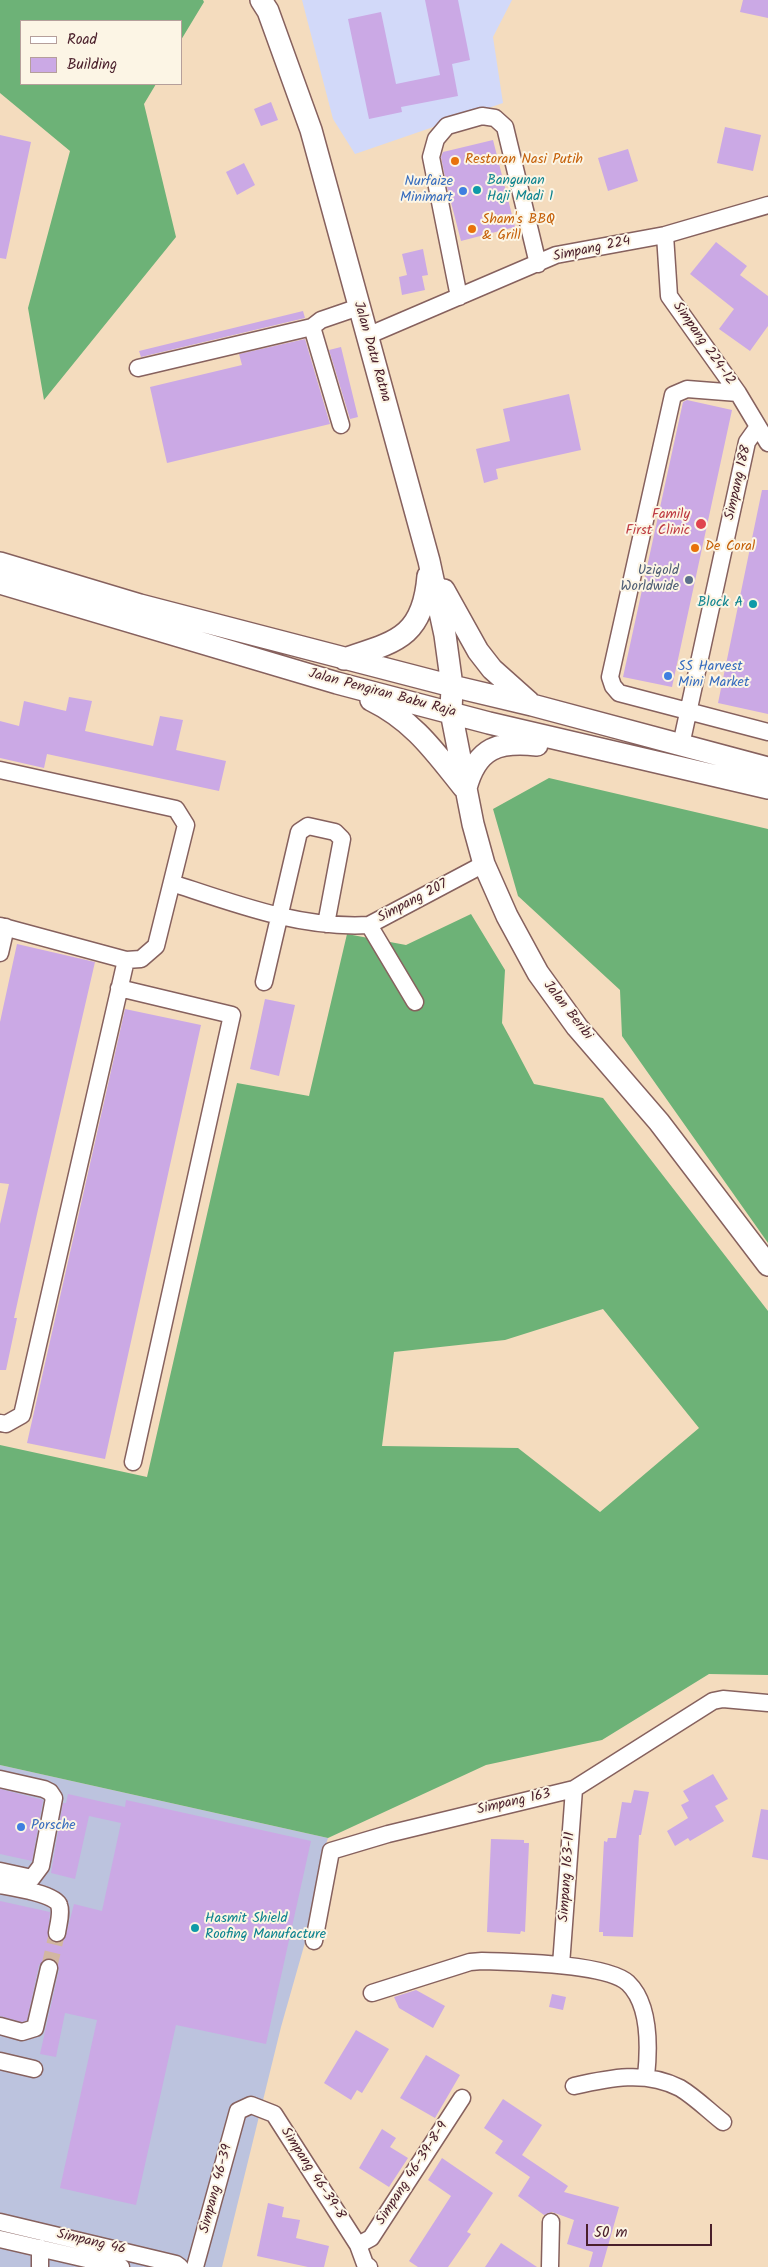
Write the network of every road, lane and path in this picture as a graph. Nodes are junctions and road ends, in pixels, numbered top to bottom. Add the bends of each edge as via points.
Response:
1 (261, 0) edge
2 (768, 205) edge
3 (665, 235) junction
4 (538, 264) junction
5 (459, 297) junction
6 (358, 307) junction
7 (312, 327) junction
8 (367, 336) junction
9 (138, 368) dead end
10 (738, 392) junction
11 (341, 425) dead end
12 (757, 428) junction
13 (768, 443) edge
14 (429, 561) junction
15 (0, 563) edge
16 (0, 583) edge
17 (344, 659) junction
18 (337, 683) junction
19 (452, 686) junction
20 (532, 705) junction
21 (451, 712) junction
22 (689, 712) junction
23 (768, 732) edge
24 (682, 745) junction
25 (622, 754) junction
26 (768, 768) edge
27 (0, 770) edge
28 (768, 788) edge
29 (466, 790) junction
30 (484, 864) junction
31 (172, 883) junction
32 (280, 917) junction
33 (326, 924) junction
34 (370, 925) junction
35 (3, 927) edge
36 (0, 953) edge
37 (126, 960) junction
38 (264, 982) dead end
39 (119, 988) junction
40 (415, 1002) dead end
41 (768, 1265) edge
42 (0, 1423) edge
43 (133, 1462) dead end
44 (768, 1703) edge
45 (0, 1779) edge
46 (574, 1789) junction
47 (0, 1871) edge
48 (0, 1885) edge
49 (56, 1933) tunnel mouth
50 (314, 1941) dead end
51 (561, 1965) junction
52 (49, 1968) tunnel mouth
53 (372, 1992) dead end
54 (0, 2026) edge
55 (0, 2061) edge
56 (34, 2068) dead end
57 (646, 2077) junction
58 (574, 2086) dead end
59 (462, 2098) dead end
60 (244, 2108) joint
61 (723, 2122) dead end
62 (0, 2222) edge
63 (551, 2222) dead end
64 (0, 2239) edge
65 (358, 2245) junction
66 (40, 2248) junction
67 (40, 2267) edge
68 (121, 2267) edge
69 (180, 2267) edge
70 (196, 2267) edge
71 (369, 2267) edge
72 (550, 2267) edge

1 - 6 main road, Jalan Datu Ratna via 268,11 311,130
2 - 3 street, Simpang 224
3 - 4 street, Simpang 224 via 556,255
3 - 10 street, Simpang 224-12 via 669,296
4 - 5 street, Simpang 224
4 - 5 street via 506,127 495,118 482,116 447,126 436,139 431,157
5 - 8 street, Simpang 224
6 - 7 street
6 - 8 main road, Jalan Datu Ratna
7 - 9 street
7 - 11 street
8 - 14 main road, Jalan Datu Ratna
10 - 12 street, Simpang 224-12
10 - 22 street via 687,389 673,395 610,677 619,693
12 - 13 street, Simpang 224-12
12 - 22 street, Simpang 188 via 747,442
14 - 17 main road via 426,593 416,621 405,633 385,645
14 - 19 main road, Jalan Datu Ratna via 442,616
14 - 20 main road via 478,651 492,669
15 - 17 main road, Jalan Pengiran Babu Raja via 140,605
16 - 18 main road, Jalan Pengiran Babu Raja
17 - 19 main road, Jalan Pengiran Babu Raja
18 - 21 main road, Jalan Pengiran Babu Raja
18 - 29 main road via 408,722 424,736
19 - 20 main road, Jalan Pengiran Babu Raja
19 - 21 main road, Jalan Datu Ratna
20 - 24 main road, Jalan Pengiran Babu Raja
21 - 25 main road, Jalan Pengiran Babu Raja
21 - 29 main road, Jalan Beribi
22 - 23 street
22 - 24 street, Simpang 188
24 - 26 main road, Jalan Pengiran Babu Raja
25 - 28 main road, Jalan Pengiran Babu Raja
25 - 29 main road via 512,743 487,753 476,764
27 - 31 street via 176,809 186,825
29 - 30 main road, Jalan Beribi
30 - 34 street, Simpang 207
30 - 41 main road, Jalan Beribi via 538,973 577,1027 660,1122
31 - 32 street, Simpang 207
31 - 37 street via 156,946 141,959
32 - 33 street, Simpang 207
32 - 33 street via 299,832 308,826 335,832 342,839
32 - 38 street
33 - 34 street, Simpang 207
34 - 40 street
35 - 36 street
35 - 37 street
37 - 39 street
39 - 42 street via 22,1415 6,1424
39 - 43 street via 232,1015
44 - 46 street, Simpang 163 via 713,1701
45 - 47 street via 44,1789 54,1798 38,1874 32,1878
46 - 50 street, Simpang 163 via 331,1851
46 - 51 street, Simpang 163-11
48 - 49 street via 50,1897 58,1902
51 - 53 street via 470,1962
51 - 57 street via 606,1973 629,1984 648,2028
52 - 54 street via 36,2028 22,2032
55 - 56 street
57 - 58 street via 616,2077
57 - 61 street via 680,2088
59 - 65 street, Simpang 46-39-8-9 via 371,2238
60 - 65 street, Simpang 46-39-8 via 274,2114
60 - 70 street, Simpang 46-39
62 - 69 street, Simpang 46
63 - 72 street
64 - 66 street, Simpang 46
65 - 71 street, Simpang 46-39-8
66 - 67 street
66 - 68 street, Simpang 46

